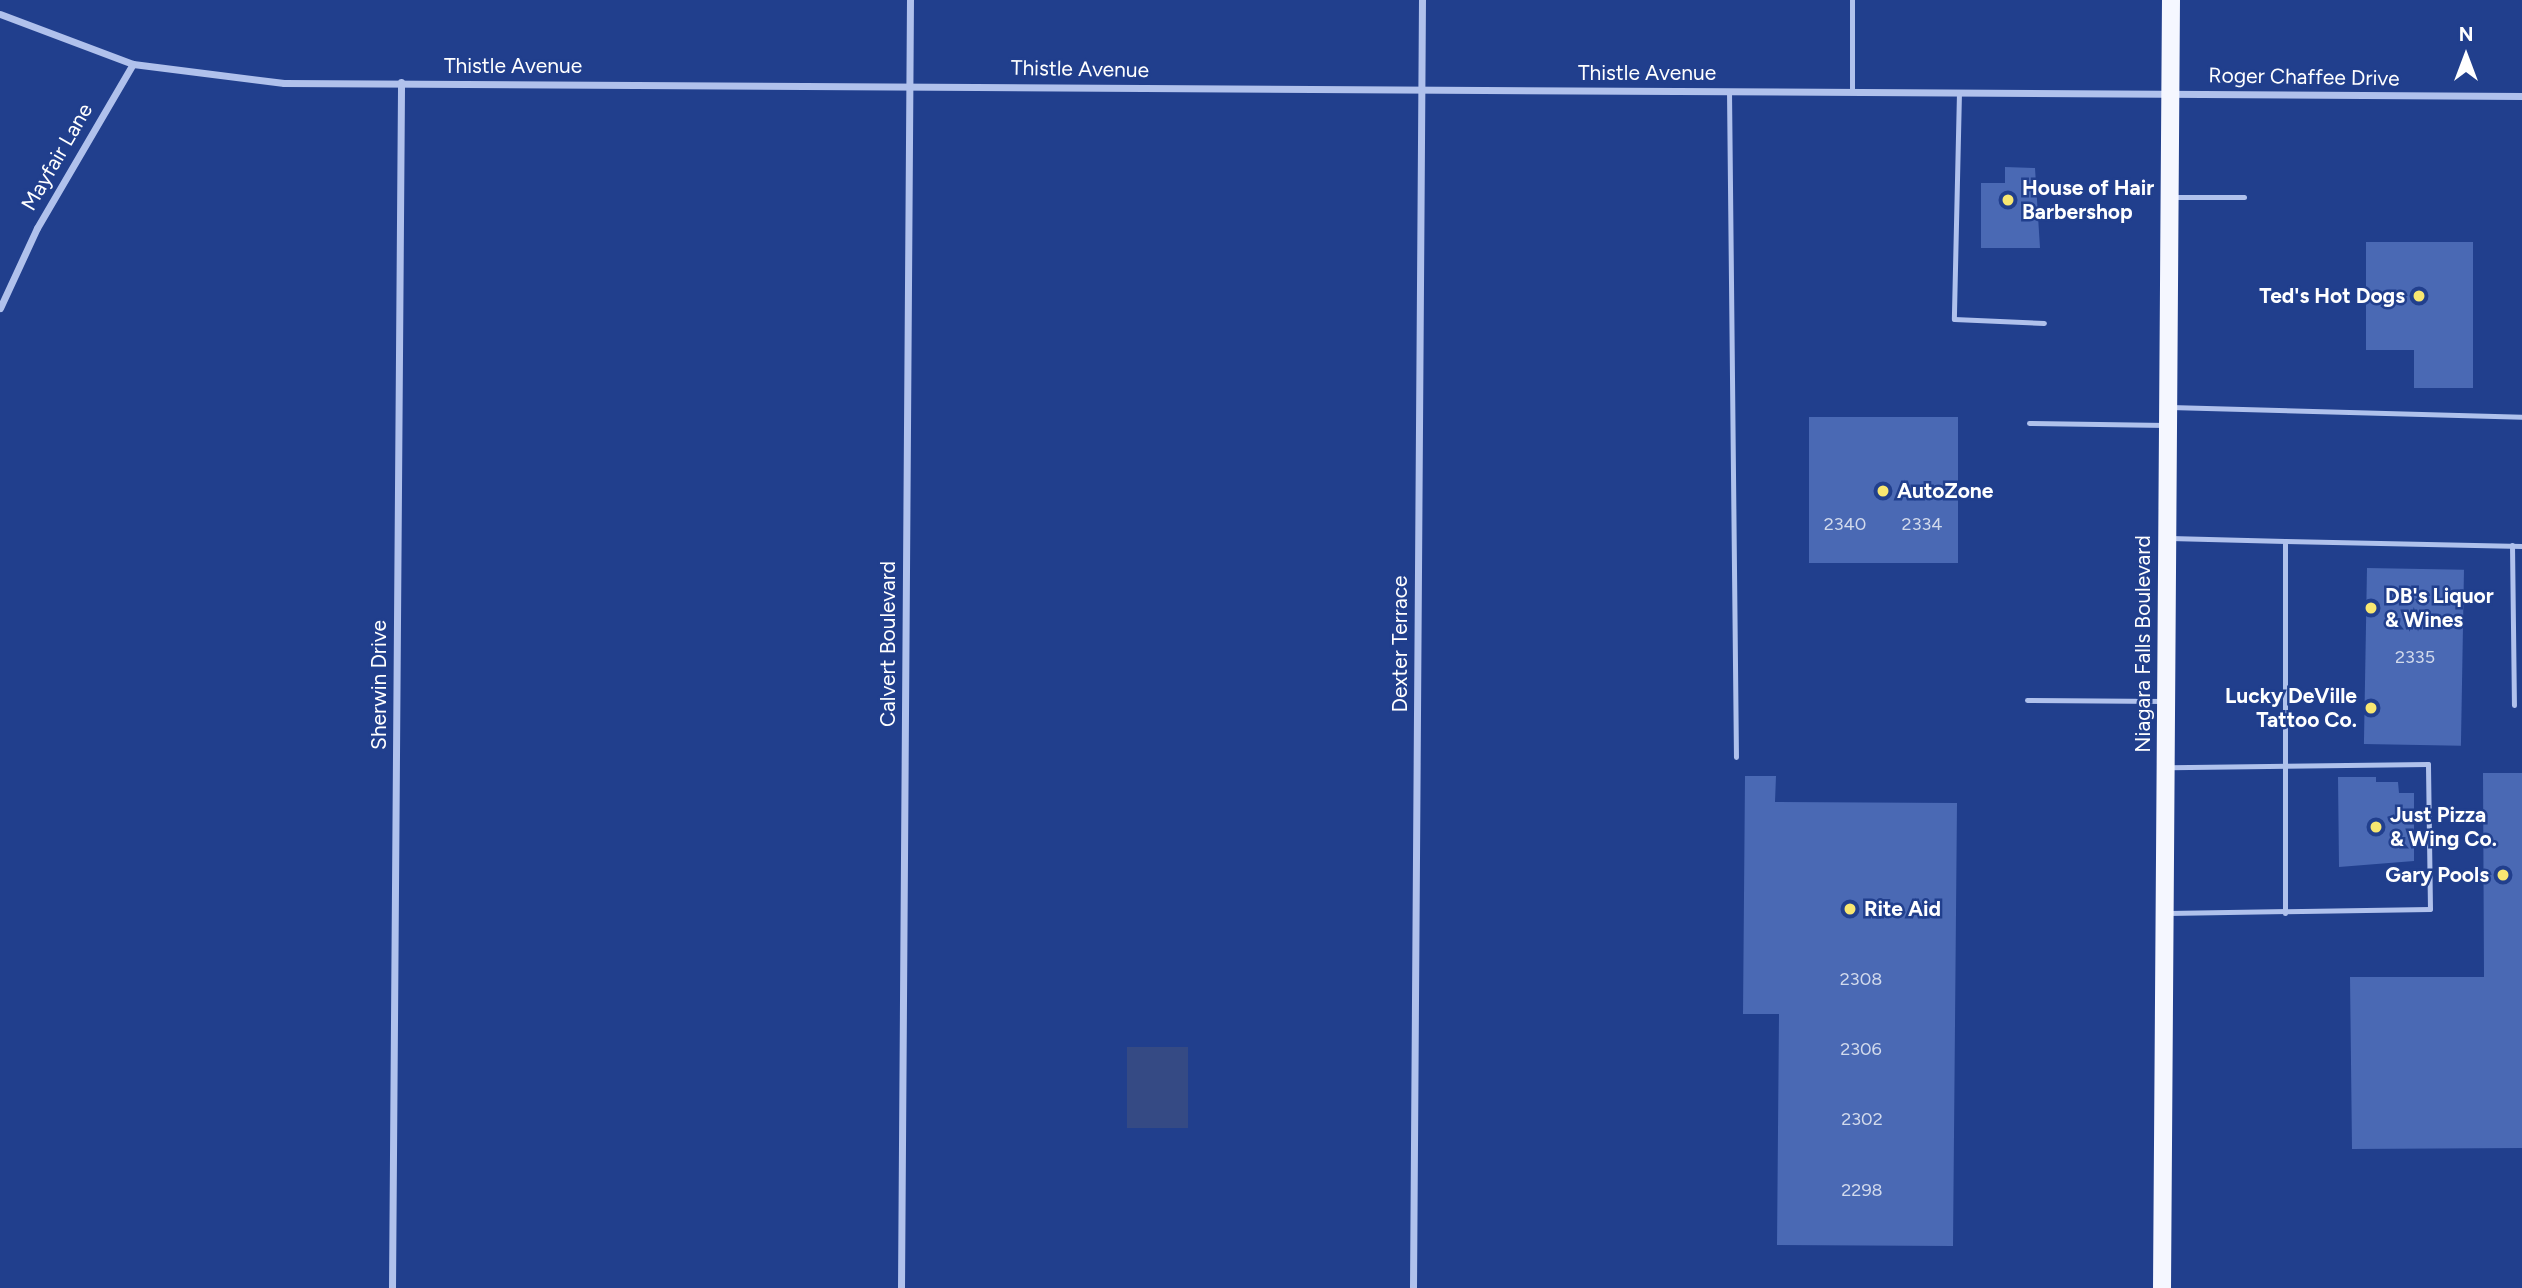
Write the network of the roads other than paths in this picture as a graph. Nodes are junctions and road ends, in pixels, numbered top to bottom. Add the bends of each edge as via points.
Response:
1 (911, 0) edge
2 (1422, 0) edge
3 (1852, 0) edge
4 (2171, 0) edge
5 (0, 14) edge
6 (134, 64) junction
7 (401, 82) junction
8 (910, 85) junction
9 (1422, 90) junction
10 (1729, 91) junction
11 (1852, 92) junction
12 (1959, 92) junction
13 (2170, 93) junction
14 (2522, 96) edge
15 (2169, 197) junction
16 (2244, 197) dead end
17 (0, 308) edge
18 (2044, 323) dead end
19 (2167, 416) junction
20 (2522, 417) edge
21 (2029, 423) dead end
22 (2167, 538) junction
23 (2286, 541) junction
24 (2512, 545) junction
25 (2522, 546) edge
26 (2027, 700) dead end
27 (2166, 701) junction
28 (2514, 705) dead end
29 (1736, 757) dead end
30 (2284, 766) junction
31 (2165, 768) junction
32 (2164, 913) junction
33 (2285, 913) junction
34 (392, 1288) edge
35 (901, 1288) edge
36 (1413, 1288) edge
37 (2162, 1288) edge

1 - 8 street, Calvert Boulevard
2 - 9 street, Dexter Terrace
3 - 11 lane
4 - 13 main road, Niagara Falls Boulevard
5 - 6 street, Thistle Avenue
6 - 7 street, Thistle Avenue via 219,79
6 - 17 street, Mayfair Lane via 50,204
7 - 8 street, Thistle Avenue
7 - 34 street, Sherwin Drive
8 - 9 street, Thistle Avenue
8 - 35 street, Calvert Boulevard
9 - 10 street, Thistle Avenue
9 - 36 street, Dexter Terrace
10 - 11 street, Thistle Avenue
10 - 29 lane
11 - 12 street, Thistle Avenue
12 - 13 street, Thistle Avenue
12 - 18 lane via 1954,319
13 - 14 street, Roger Chaffee Drive
13 - 15 main road, Niagara Falls Boulevard
15 - 16 lane
15 - 19 main road, Niagara Falls Boulevard
19 - 20 lane
19 - 21 lane
19 - 22 main road, Niagara Falls Boulevard
22 - 23 lane
22 - 27 main road, Niagara Falls Boulevard
23 - 24 lane
23 - 30 lane
24 - 25 lane
24 - 28 lane
26 - 27 lane
27 - 31 main road, Niagara Falls Boulevard
30 - 31 lane
30 - 33 lane
30 - 33 lane via 2428,764 2430,909
31 - 32 main road, Niagara Falls Boulevard
32 - 33 lane
32 - 37 main road, Niagara Falls Boulevard

